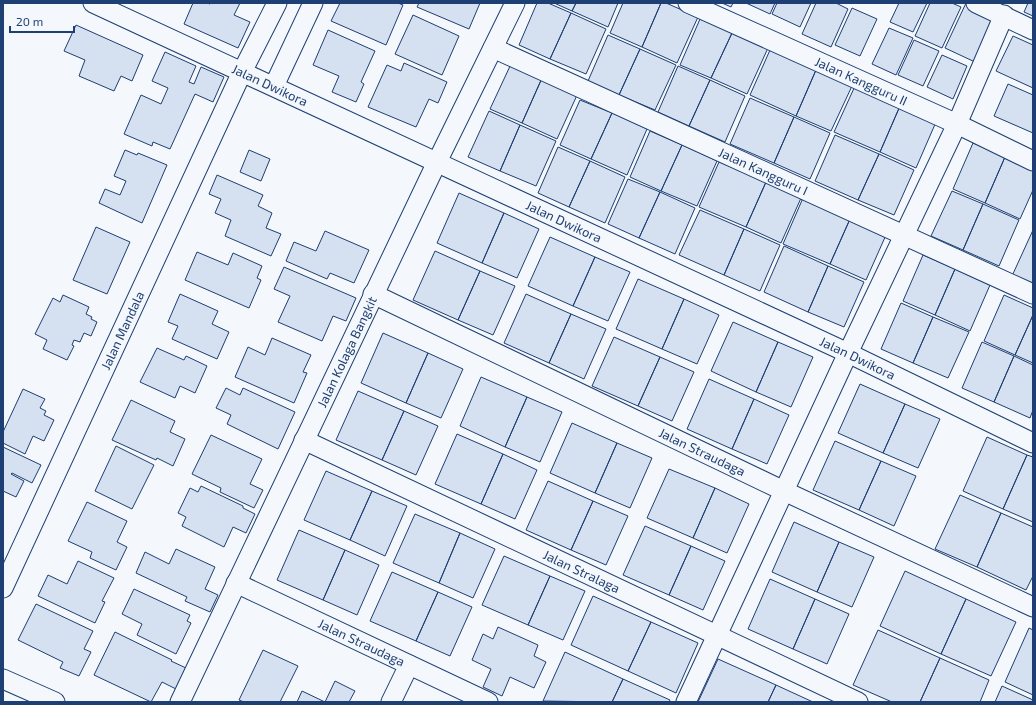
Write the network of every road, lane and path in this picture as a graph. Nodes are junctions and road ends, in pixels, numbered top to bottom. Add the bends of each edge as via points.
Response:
1 (94, 3) edge
2 (277, 3) edge
3 (312, 3) edge
4 (515, 3) edge
5 (688, 3) edge
6 (976, 3) edge
7 (1004, 15) junction
8 (1033, 30) edge
9 (494, 48) junction
10 (242, 72) junction
11 (274, 86) junction
12 (957, 124) junction
13 (1033, 161) edge
14 (437, 162) junction
15 (905, 236) junction
16 (373, 294) junction
17 (1033, 294) edge
18 (848, 353) junction
19 (304, 440) junction
20 (1033, 443) edge
21 (784, 491) junction
22 (236, 583) junction
23 (3, 588) edge
24 (1033, 607) edge
25 (717, 635) junction
26 (409, 665) junction
27 (3, 679) edge
28 (55, 702) edge
29 (180, 702) edge
30 (391, 702) edge
31 (488, 702) edge
32 (686, 702) edge
33 (858, 702) edge

1 - 10 street, Jalan Dwikora
2 - 10 street, Jalan Mandala
3 - 11 street
4 - 9 street, Jalan Kolaga Bangkit
5 - 12 street, Jalan Kangguru II
6 - 7 street
7 - 8 street
7 - 12 street
9 - 14 street, Jalan Kolaga Bangkit
9 - 15 street, Jalan Kangguru I
10 - 11 street, Jalan Dwikora
10 - 23 street, Jalan Mandala
11 - 14 street, Jalan Dwikora
12 - 13 street, Jalan Kangguru II
12 - 15 street
14 - 16 street, Jalan Kolaga Bangkit
14 - 18 street, Jalan Dwikora
15 - 17 street, Jalan Kangguru I
15 - 18 street
16 - 19 street, Jalan Kolaga Bangkit
16 - 21 street, Jalan Straudaga
18 - 20 street, Jalan Dwikora
18 - 21 street
19 - 22 street, Jalan Kolaga Bangkit
19 - 25 street, Jalan Stralaga
21 - 24 street, Jalan Straudaga
21 - 25 street
22 - 26 street, Jalan Straudaga
22 - 29 street, Jalan Kolaga Bangkit
25 - 32 street
25 - 33 street, Jalan Stralaga
26 - 30 street
26 - 31 street, Jalan Straudaga
27 - 28 street

